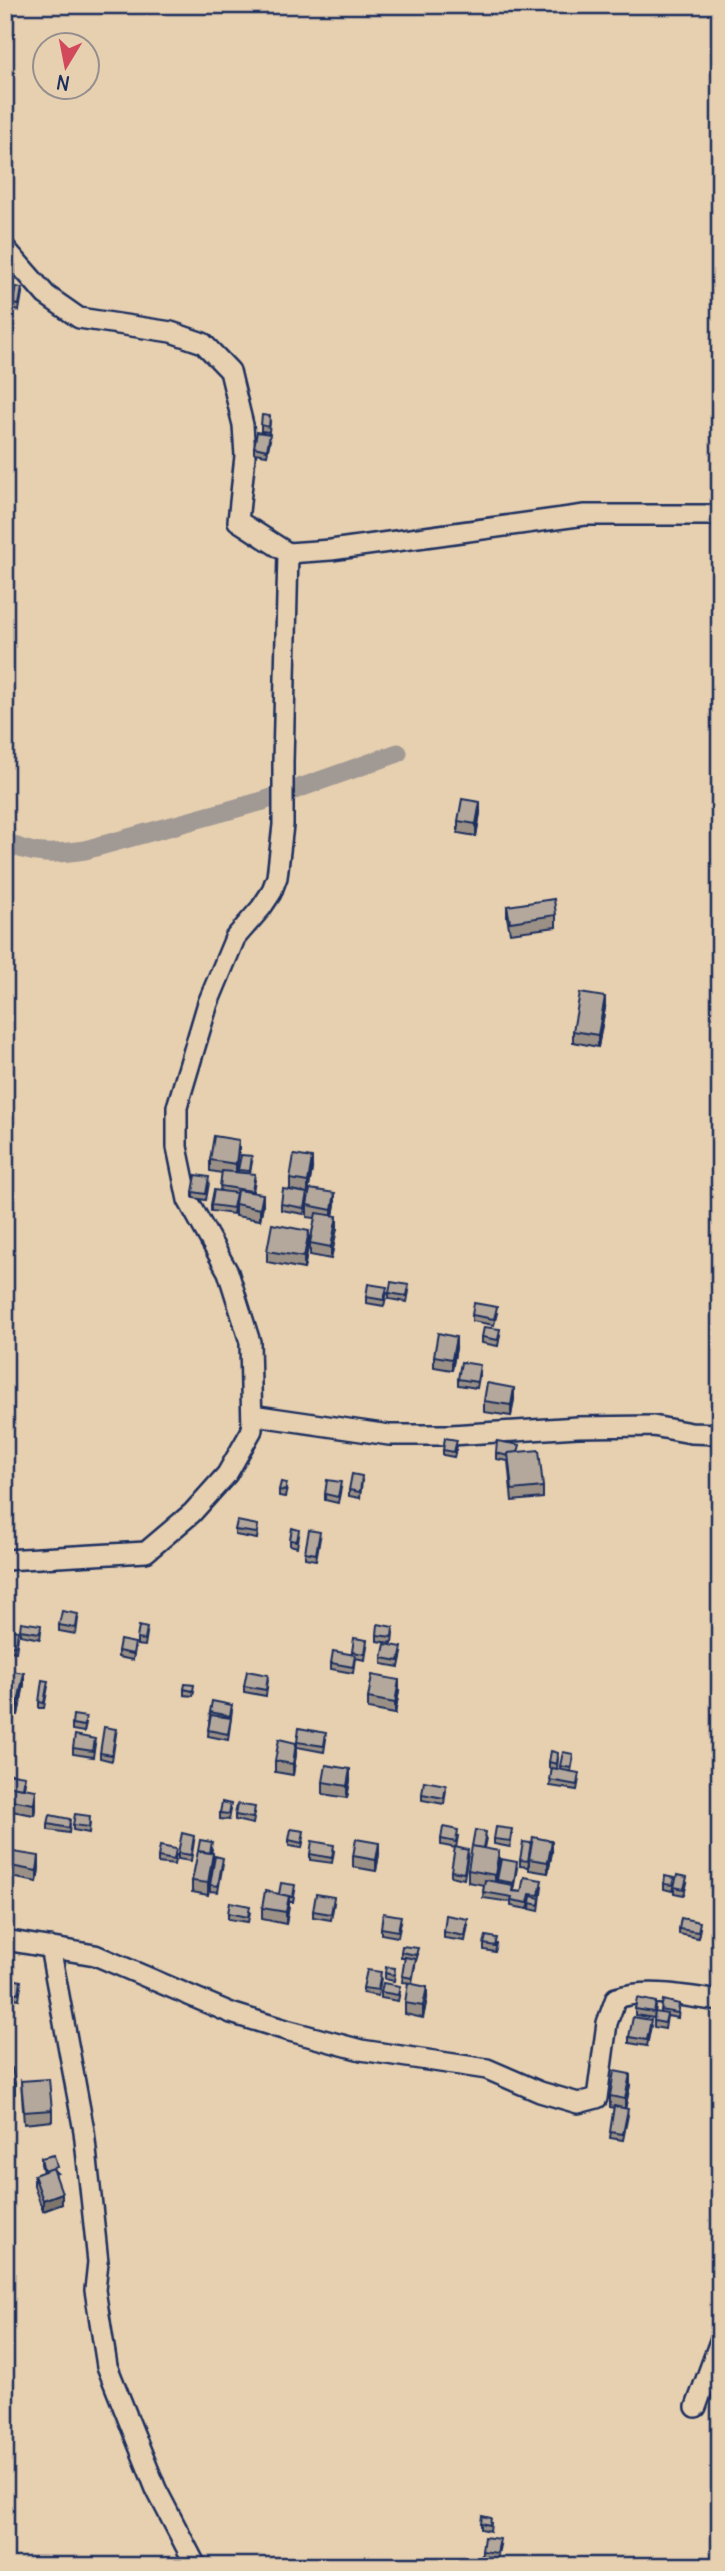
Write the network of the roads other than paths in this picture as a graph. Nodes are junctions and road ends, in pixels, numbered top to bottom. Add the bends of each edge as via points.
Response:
1 (5, 248) edge
2 (720, 515) edge
3 (288, 553) junction
4 (251, 1415) junction
5 (720, 1434) edge
6 (5, 1560) edge
7 (5, 1940) edge
8 (50, 1947) junction
9 (720, 2001) edge
10 (720, 2342) edge
11 (696, 2407) dead end
12 (197, 2566) edge

1 - 3 street via 46,295 79,318 172,332 203,343 230,370 246,456 239,521
2 - 3 street via 585,515
3 - 4 street via 283,825 277,877 271,893 235,938 208,1003 177,1107 177,1147 188,1200 228,1272 250,1342
4 - 5 street via 389,1435 653,1426
4 - 6 street via 252,1430 227,1474 192,1513 146,1552
7 - 8 street
8 - 9 street via 95,1955 231,2013 286,2030 361,2050 487,2069 578,2103 597,2098 615,1998 631,1993
8 - 12 street via 84,2132 98,2263 95,2290 107,2366 156,2489
10 - 11 street

